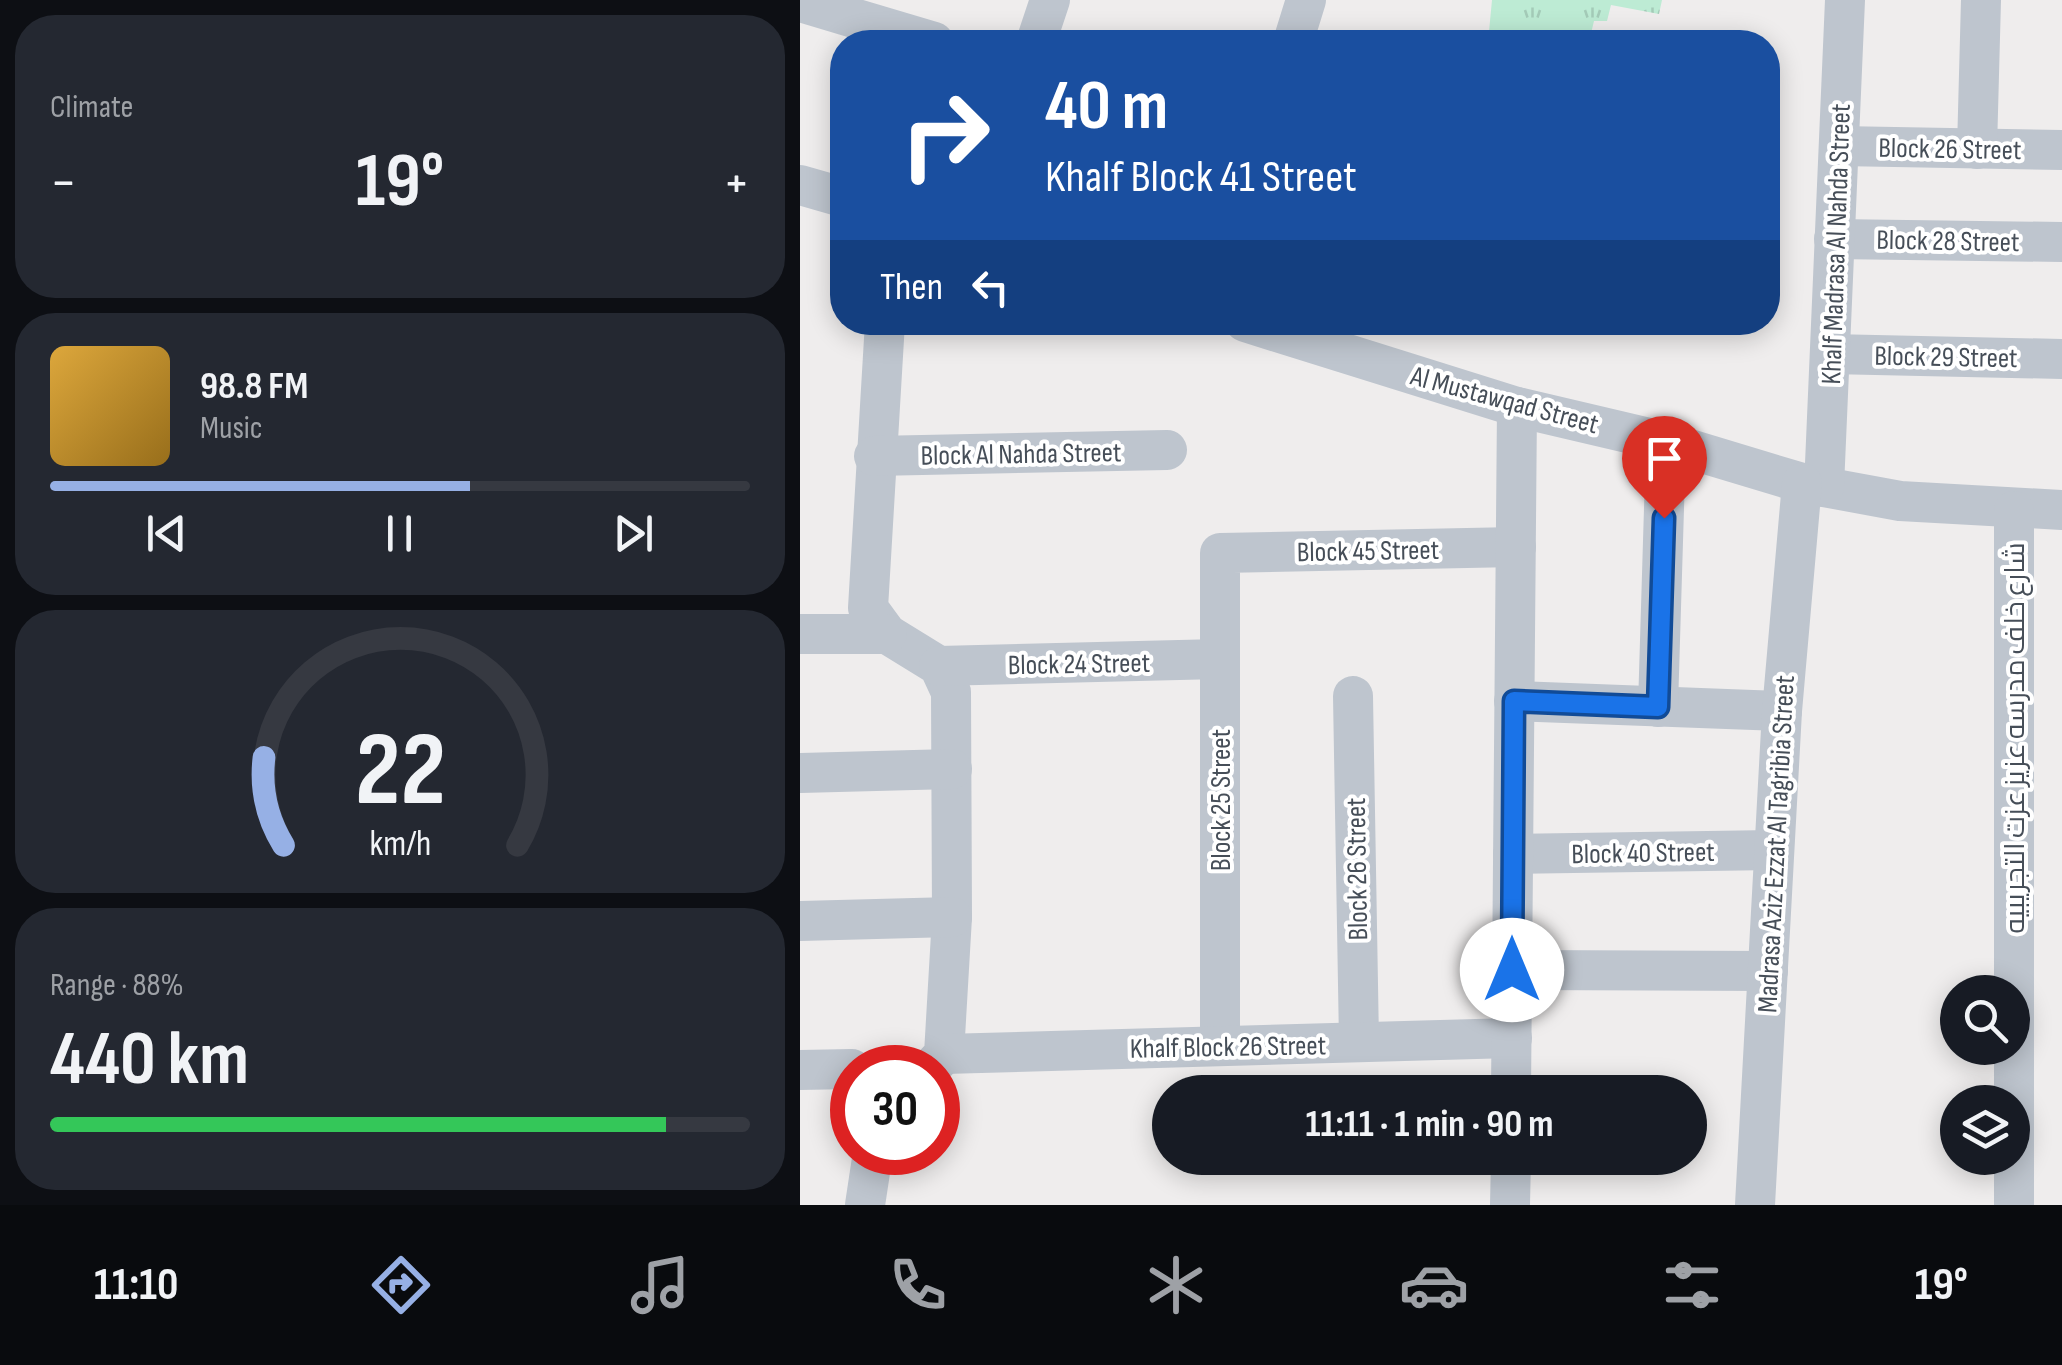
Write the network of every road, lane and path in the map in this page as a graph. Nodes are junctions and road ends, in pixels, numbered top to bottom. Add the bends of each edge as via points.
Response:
1 (1050, 0) edge
2 (1306, 0) edge
3 (1845, 0) edge
4 (1981, 0) edge
5 (800, 2) edge
6 (916, 25) edge
7 (1040, 30) edge
8 (1297, 30) edge
9 (1839, 146) junction
10 (1977, 149) junction
11 (2062, 150) edge
12 (800, 185) edge
13 (830, 194) edge
14 (1834, 239) junction
15 (2062, 242) edge
16 (885, 335) edge
17 (1287, 335) edge
18 (1830, 354) junction
19 (2062, 359) edge
20 (1517, 407) junction
21 (1666, 442) junction
22 (1167, 450) dead end
23 (874, 456) junction
24 (1813, 485) junction
25 (2062, 510) edge
26 (2014, 511) junction
27 (1516, 547) junction
28 (1220, 553) joint
29 (800, 634) edge
30 (887, 634) junction
31 (1220, 659) junction
32 (939, 666) junction
33 (1353, 696) dead end
34 (1514, 701) junction
35 (1658, 707) junction
36 (1782, 711) junction
37 (952, 769) junction
38 (800, 773) edge
39 (1774, 850) junction
40 (1513, 854) junction
41 (952, 917) junction
42 (800, 921) edge
43 (1512, 970) junction
44 (1768, 971) junction
45 (1512, 1038) junction
46 (1359, 1042) junction
47 (939, 1045) edge
48 (1220, 1046) junction
49 (960, 1060) edge
50 (830, 1069) edge
51 (800, 1070) edge
52 (1511, 1075) edge
53 (870, 1175) edge
54 (1510, 1175) edge
55 (865, 1205) edge
56 (1510, 1205) edge
57 (1756, 1205) edge
58 (2014, 1205) edge

1 - 7 street
2 - 8 street
3 - 9 street, Khalf Madrasa Al Nahda Street
4 - 10 street
5 - 6 street
9 - 10 street, Block 26 Street
9 - 14 street, Khalf Madrasa Al Nahda Street
10 - 11 street, Block 26 Street
12 - 13 street
14 - 15 street, Block 28 Street
14 - 18 street, Khalf Madrasa Al Nahda Street
16 - 23 street
17 - 20 street, Al Mustawqad Street
18 - 19 street, Block 29 Street
18 - 24 street, Khalf Madrasa Al Nahda Street
20 - 21 street, Al Mustawqad Street
20 - 27 street
21 - 24 street, Al Mustawqad Street
21 - 35 street
22 - 23 street, Block Al Nahda Street
23 - 30 street via 868,608
24 - 26 street, Al Mustawqad Street
24 - 36 street, Madrasa Aziz Ezzat Al Tagribia Street
25 - 26 street, Al Mustawqad Street
26 - 58 street, شارع خلف مدرسه عزيز عزت التجريبيه
27 - 28 street, Block 45 Street
27 - 34 street
28 - 31 street, Block 25 Street
29 - 30 street
30 - 32 street
31 - 32 street, Block 24 Street
31 - 48 street, Block 25 Street
32 - 37 street via 950,692
33 - 46 street, Block 26 Street
34 - 35 street
34 - 40 street
35 - 36 street
36 - 39 street, Madrasa Aziz Ezzat Al Tagribia Street
37 - 38 street
37 - 41 street
39 - 40 street, Block 40 Street
39 - 44 street, Madrasa Aziz Ezzat Al Tagribia Street
40 - 43 street
41 - 42 street
41 - 47 street
43 - 44 street
43 - 45 street
44 - 57 street, Madrasa Aziz Ezzat Al Tagribia Street
45 - 46 street, Khalf Block 26 Street
45 - 52 street
46 - 48 street, Khalf Block 26 Street
48 - 49 street, Khalf Block 26 Street
50 - 51 street
53 - 55 street
54 - 56 street

